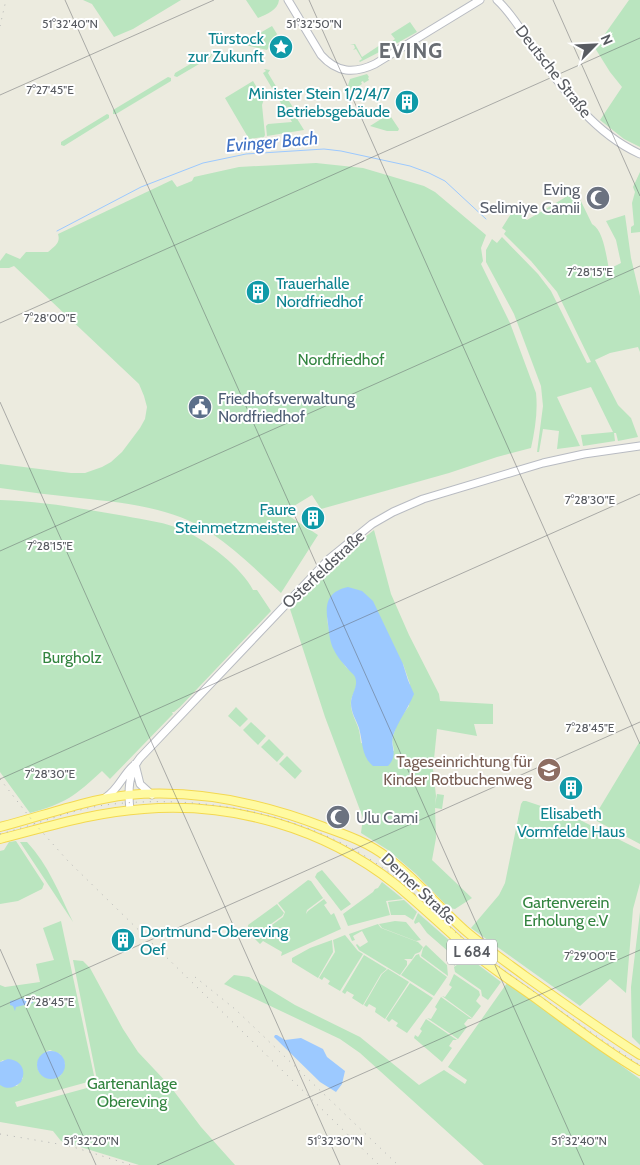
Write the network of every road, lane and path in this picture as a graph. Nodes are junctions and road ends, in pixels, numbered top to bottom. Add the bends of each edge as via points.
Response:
1 (288, 0) edge
2 (480, 0) edge
3 (497, 0) edge
4 (640, 154) edge
5 (640, 446) edge
6 (135, 764) junction
7 (129, 795) junction
8 (152, 795) junction
9 (105, 798) junction
10 (130, 810) junction
11 (0, 826) edge
12 (0, 839) edge
13 (640, 1055) edge
14 (640, 1071) edge

1 - 2 street via 326,61 346,70 364,69 382,60
3 - 4 street, Deutsche Straße via 570,97 613,139
5 - 6 street, Osterfeldstraße via 543,463 423,499 372,524 311,577
6 - 7 street, Osterfeldstraße
6 - 8 street via 140,784
6 - 9 street
7 - 8 main road, Derner Straße / L 684
7 - 9 main road, Derner Straße / L 684
7 - 10 street, Osterfeldstraße
8 - 13 main road, Derner Straße / L 684 via 207,797 261,806 317,824 372,847 398,866 468,934 577,1014
9 - 11 main road, Derner Straße / L 684
10 - 12 main road, Derner Straße / L 684
10 - 14 main road, Derner Straße / L 684 via 193,808 245,814 318,837 394,883 492,967

